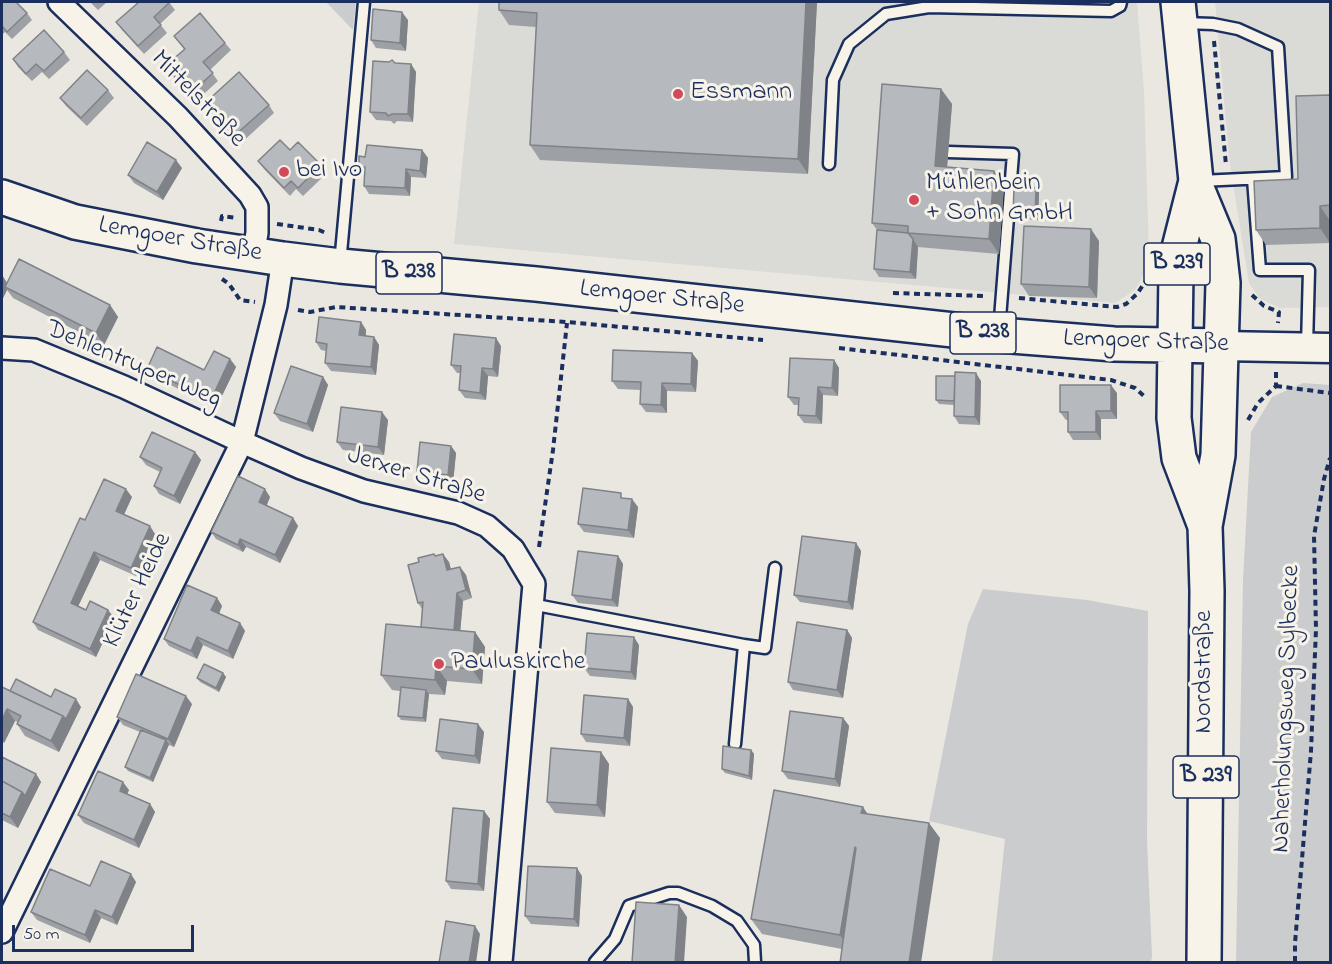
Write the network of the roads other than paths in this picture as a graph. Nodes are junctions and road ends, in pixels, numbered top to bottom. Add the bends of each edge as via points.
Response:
1 (59, 2) edge
2 (364, 2) edge
3 (1121, 2) edge
4 (1191, 16) edge
5 (948, 152) dead end
6 (829, 164) dead end
7 (1254, 178) junction
8 (1206, 183) junction
9 (2, 197) edge
10 (268, 257) junction
11 (340, 266) junction
12 (999, 335) junction
13 (1175, 345) junction
14 (1221, 346) junction
15 (2, 348) edge
16 (1319, 348) edge
17 (242, 442) junction
18 (1205, 526) junction
19 (775, 568) dead end
20 (532, 594) junction
21 (744, 645) junction
22 (735, 744) dead end
23 (2, 932) edge
24 (501, 963) edge
25 (595, 963) edge
26 (755, 963) edge
27 (1204, 963) edge

1 - 10 street, Mittelstraße via 178,117 250,195 257,207 256,233
2 - 11 lane
3 - 6 lane via 1111,11 929,7 886,14 849,44 833,80
4 - 7 lane via 1238,29 1278,47 1286,177
4 - 8 main road, B 239
5 - 12 lane via 1013,154
7 - 8 lane
7 - 16 lane via 1260,270 1309,270
8 - 13 main road, B 239 via 1179,248
8 - 14 main road, Nordstraße / B 239 via 1223,283
9 - 10 main road, Lemgoer Straße / B 238 via 75,222
10 - 11 main road, Lemgoer Straße / B 238
10 - 17 street, Klüter Heide via 276,305
11 - 12 main road, Lemgoer Straße / B 238
12 - 13 main road, Lemgoer Straße / B 238
13 - 14 main road, Lemgoer Straße
13 - 18 main road, Nordstraße / B 239 via 1174,418 1179,458
14 - 16 main road, Lemgoer Straße
14 - 18 main road, Nordstraße / B 239 via 1218,455
15 - 17 street, Dehlentruper Weg via 44,354
17 - 20 street, Jerxer Straße via 364,491 458,513 487,526 513,549
17 - 23 street, Klüter Heide
18 - 27 main road, Nordstraße / B 239
19 - 21 lane via 765,648
20 - 21 lane
20 - 24 street
21 - 22 lane
25 - 26 lane via 615,939 629,906 678,893 737,921 754,945

